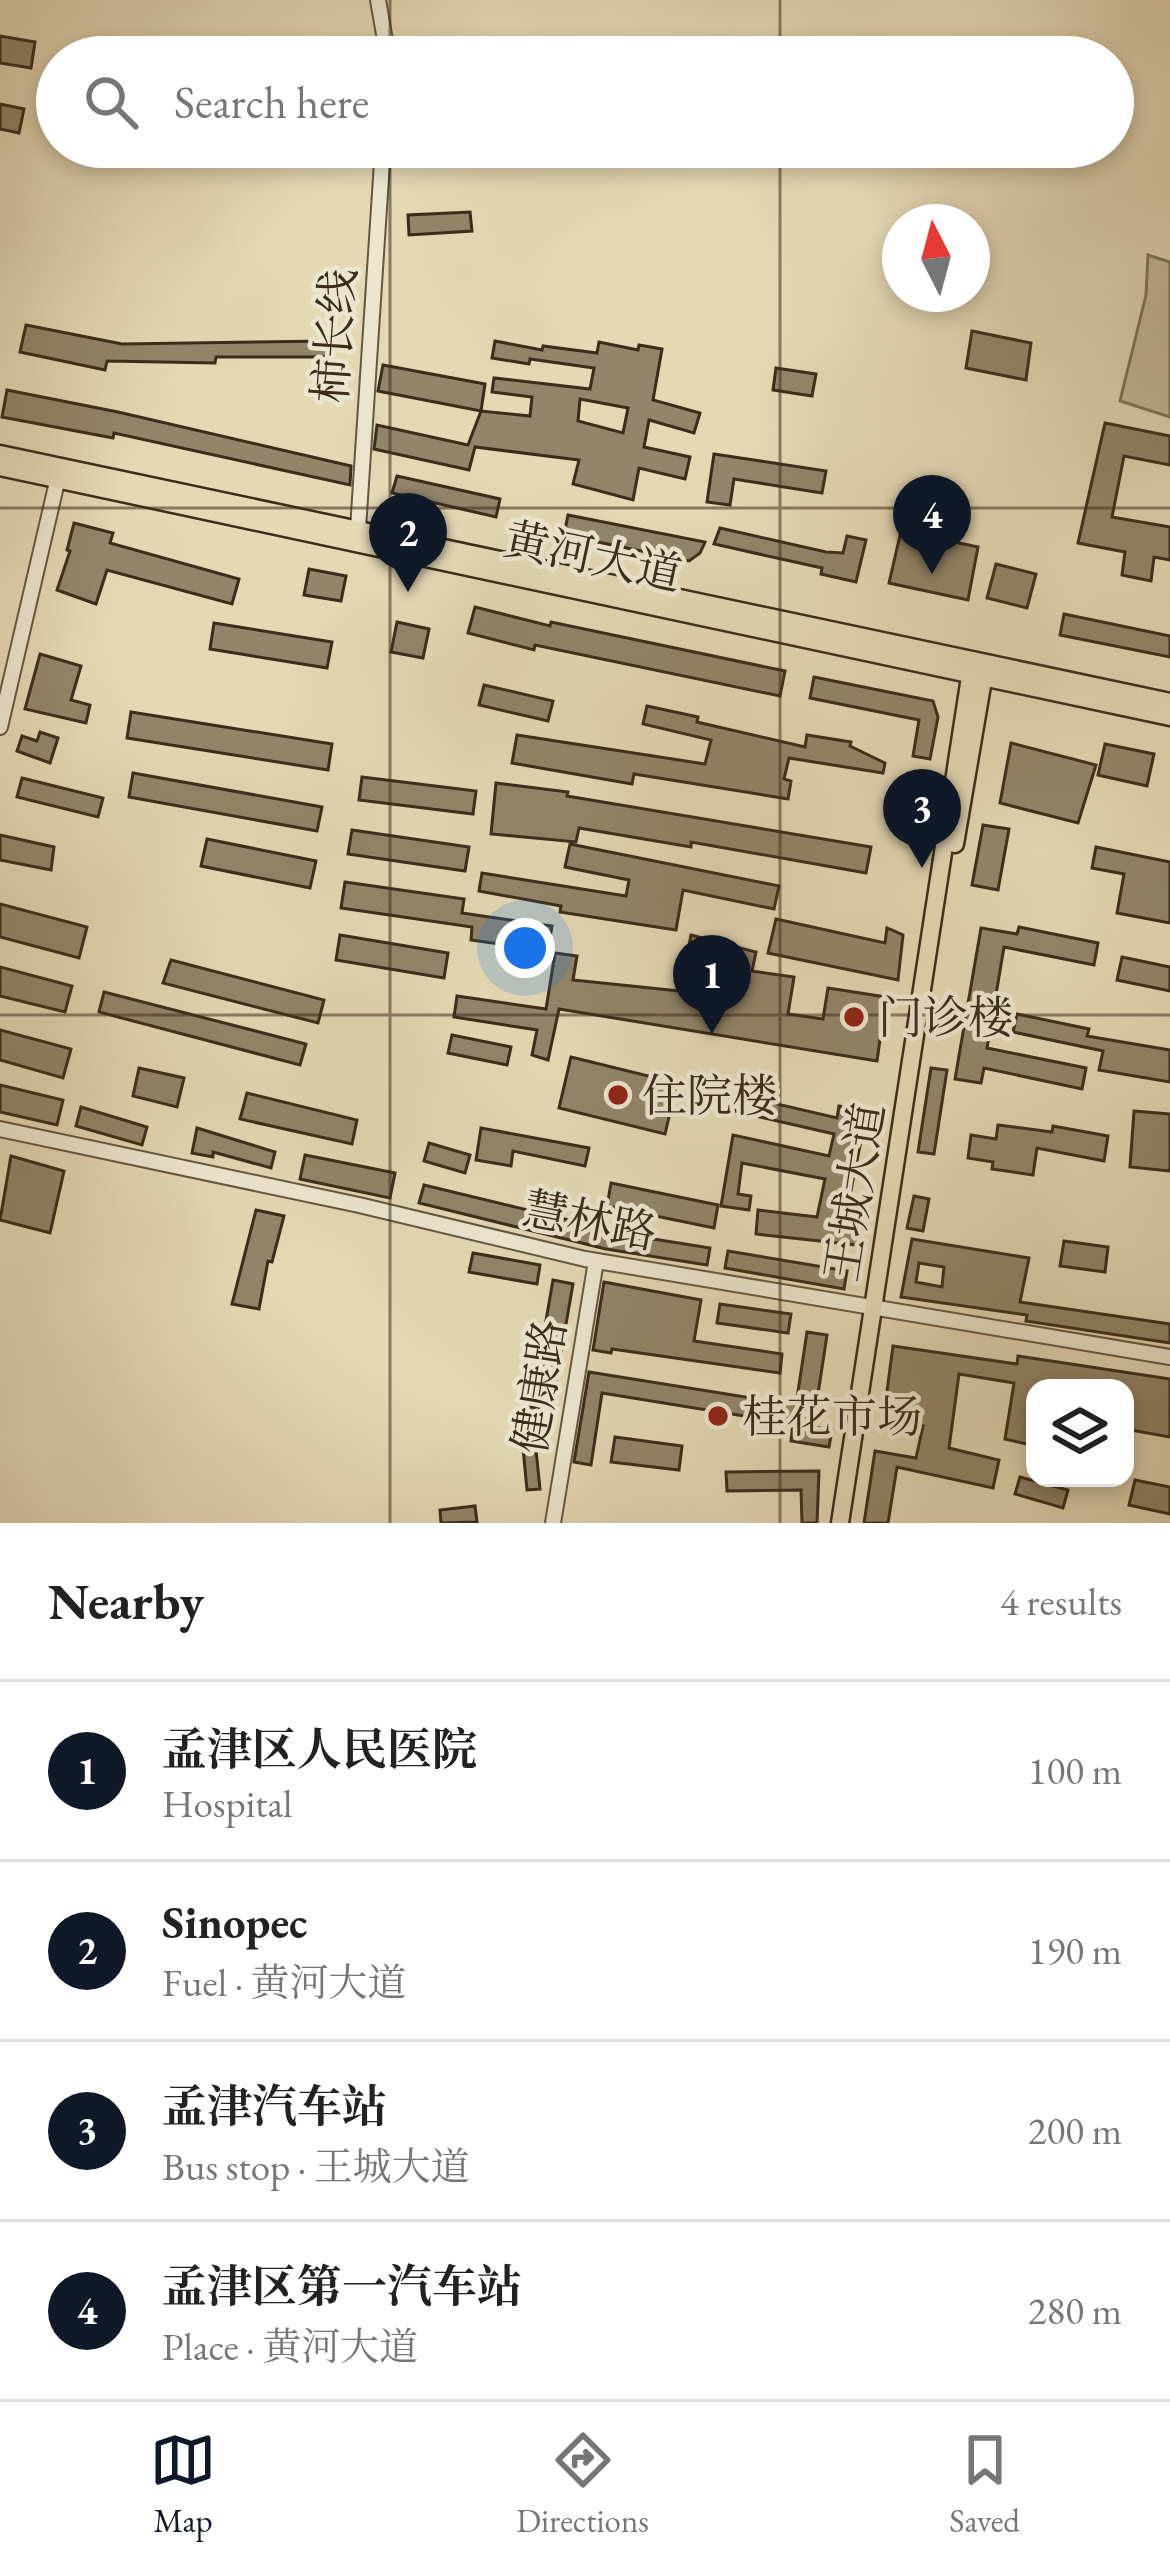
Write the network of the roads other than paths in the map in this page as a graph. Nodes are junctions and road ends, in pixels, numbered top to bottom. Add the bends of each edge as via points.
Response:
1 (378, 0) edge
2 (387, 36) edge
3 (382, 168) edge
4 (0, 454) edge
5 (0, 467) edge
6 (61, 467) junction
7 (358, 529) junction
8 (978, 667) junction
9 (1170, 702) edge
10 (1170, 717) edge
11 (0, 728) edge
12 (0, 1129) edge
13 (596, 1261) junction
14 (878, 1308) junction
15 (1170, 1357) edge
16 (553, 1523) edge
17 (840, 1523) edge
18 (850, 1523) edge

1 - 2 street
3 - 7 street, 柿长线
4 - 6 main road, 黄河大道
5 - 8 main road, 黄河大道
6 - 7 main road, 黄河大道
6 - 11 street
7 - 8 main road, 黄河大道
8 - 9 main road, 黄河大道
8 - 10 main road, 黄河大道
8 - 14 main road, 王城大道
12 - 13 street, 慧林路
13 - 14 street, 慧林路
13 - 16 street, 健康路
14 - 15 street, 慧林路
14 - 17 main road, 王城大道
14 - 18 main road, 王城大道

